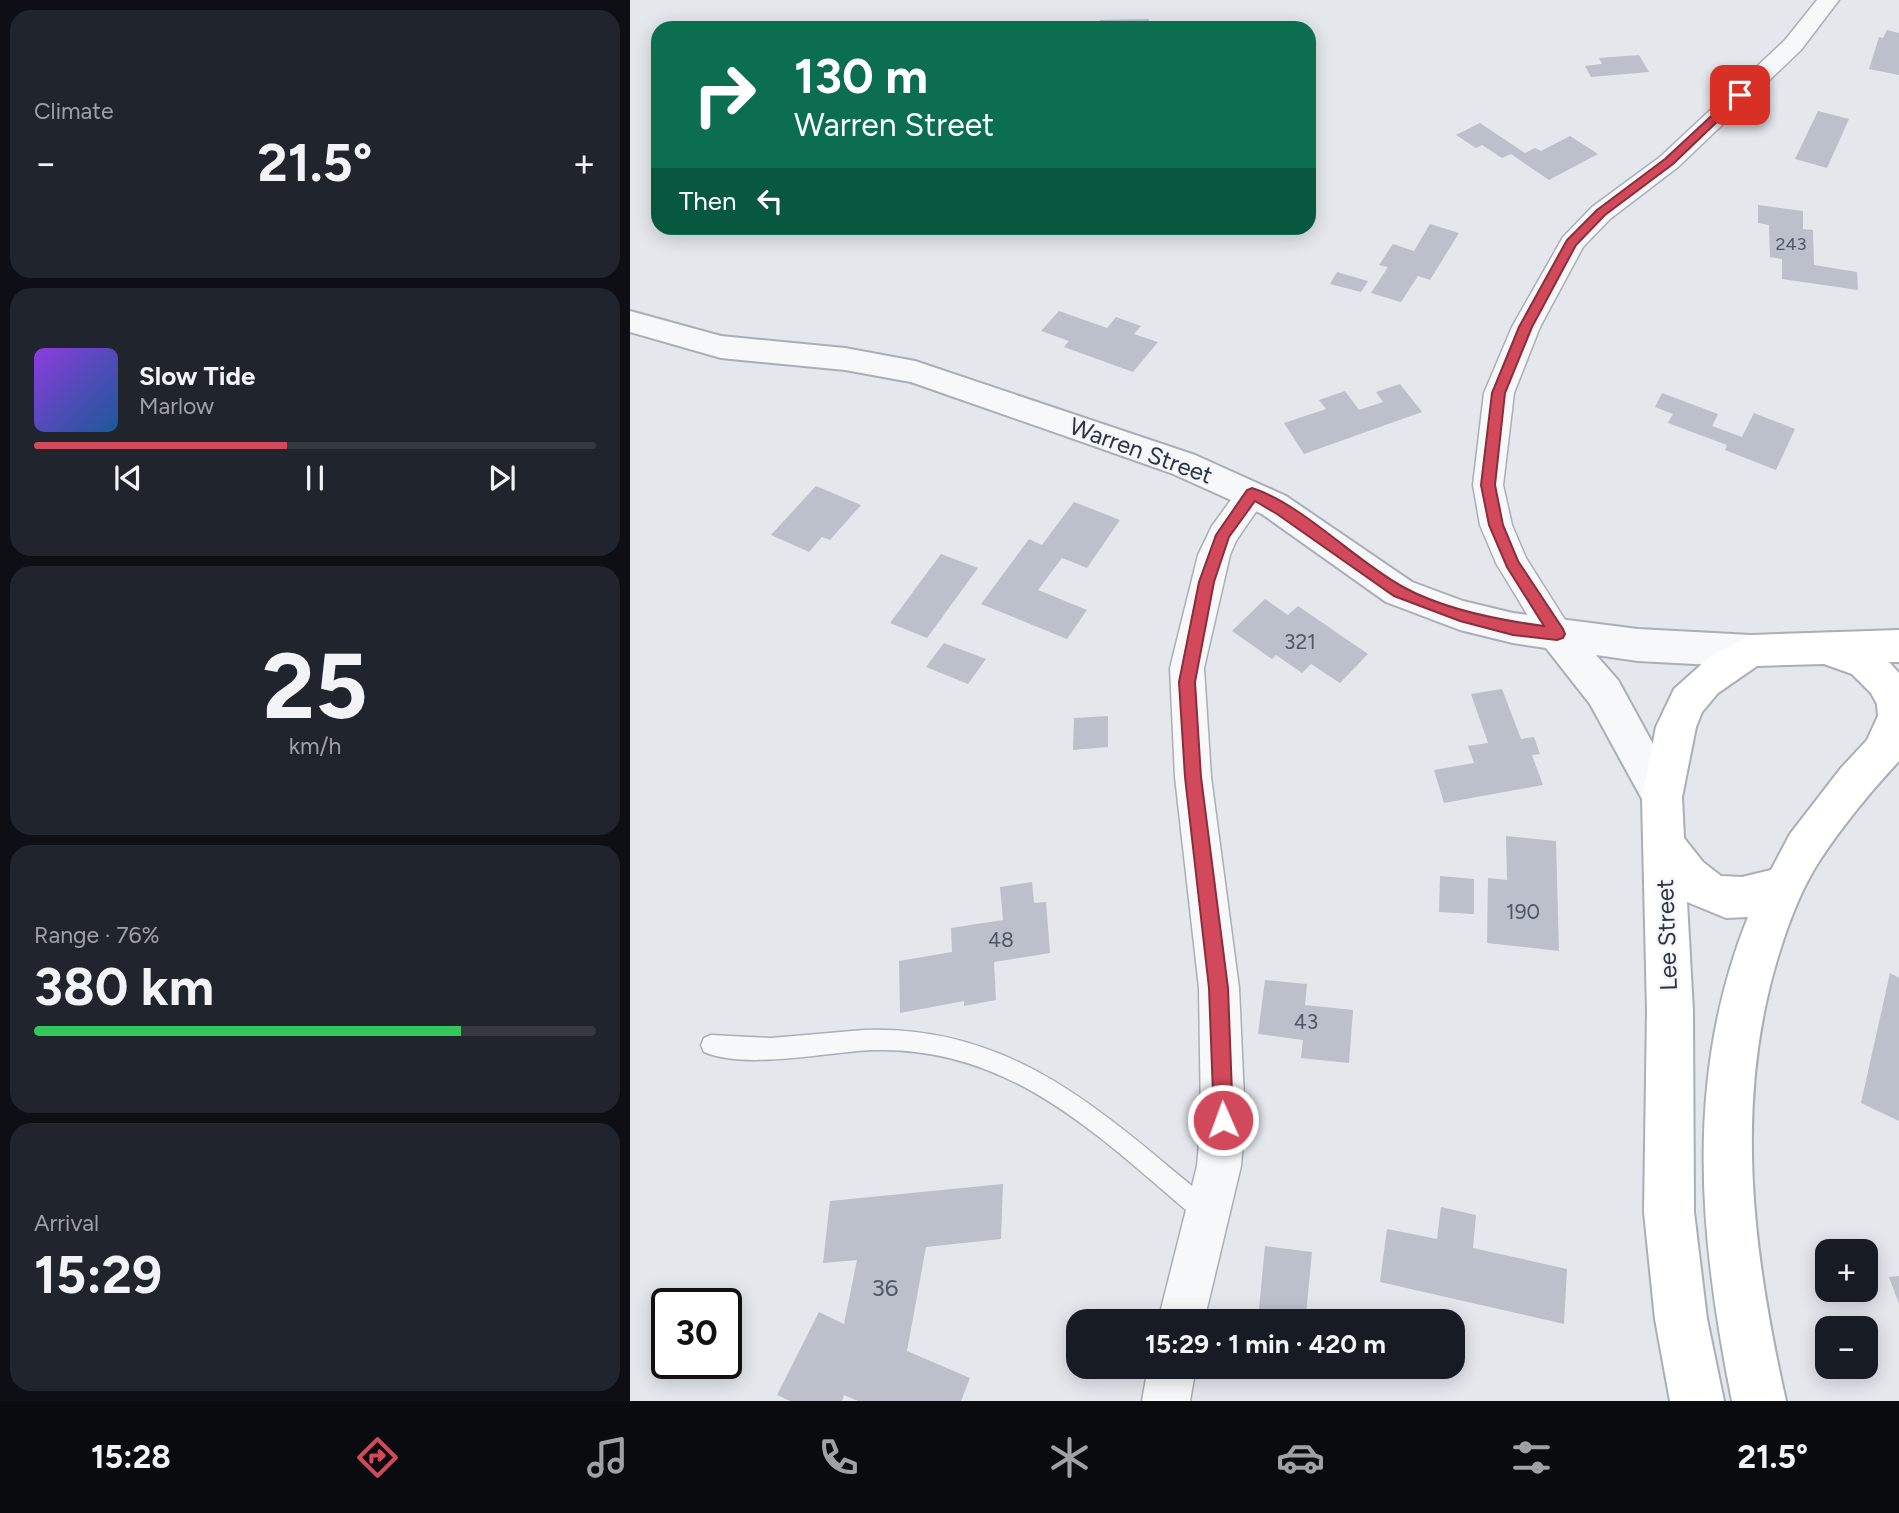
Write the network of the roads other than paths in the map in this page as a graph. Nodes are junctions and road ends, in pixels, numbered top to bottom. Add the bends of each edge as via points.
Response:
1 (1828, 0) edge
2 (630, 321) edge
3 (1252, 494) junction
4 (1557, 634) junction
5 (1893, 648) edge
6 (1751, 650) junction
7 (1826, 650) junction
8 (1890, 744) edge
9 (1662, 797) junction
10 (1664, 843) junction
11 (1781, 887) junction
12 (711, 1045) dead end
13 (1208, 1214) junction
14 (1183, 1309) edge
15 (1170, 1379) edge
16 (1166, 1401) edge
17 (1697, 1401) edge
18 (1759, 1401) edge

1 - 4 street via 1793,45 1669,162 1601,213 1572,243 1526,327 1499,393 1488,485 1496,525 1512,563
2 - 3 street, Warren Street via 721,347 845,359 915,372 1182,464
3 - 4 street, Warren Street via 1399,592 1473,618
3 - 13 street via 1214,555 1187,668 1193,777 1220,1027 1223,1120
4 - 6 street, Warren Street via 1638,645
4 - 9 street via 1604,692
5 - 7 main road
6 - 7 main road
6 - 9 main road, Lee Street via 1725,666 1688,701 1676,727
7 - 8 main road via 1865,663 1891,692 1897,716
8 - 11 main road via 1825,816
9 - 10 main road, Lee Street
10 - 11 main road via 1682,873 1719,896 1737,900
10 - 17 main road, Lee Street via 1670,1225
11 - 18 main road via 1756,950 1740,1012 1726,1139 1732,1270
12 - 13 lane via 777,1049 891,1040 972,1053 1078,1108
13 - 14 street
15 - 16 street

